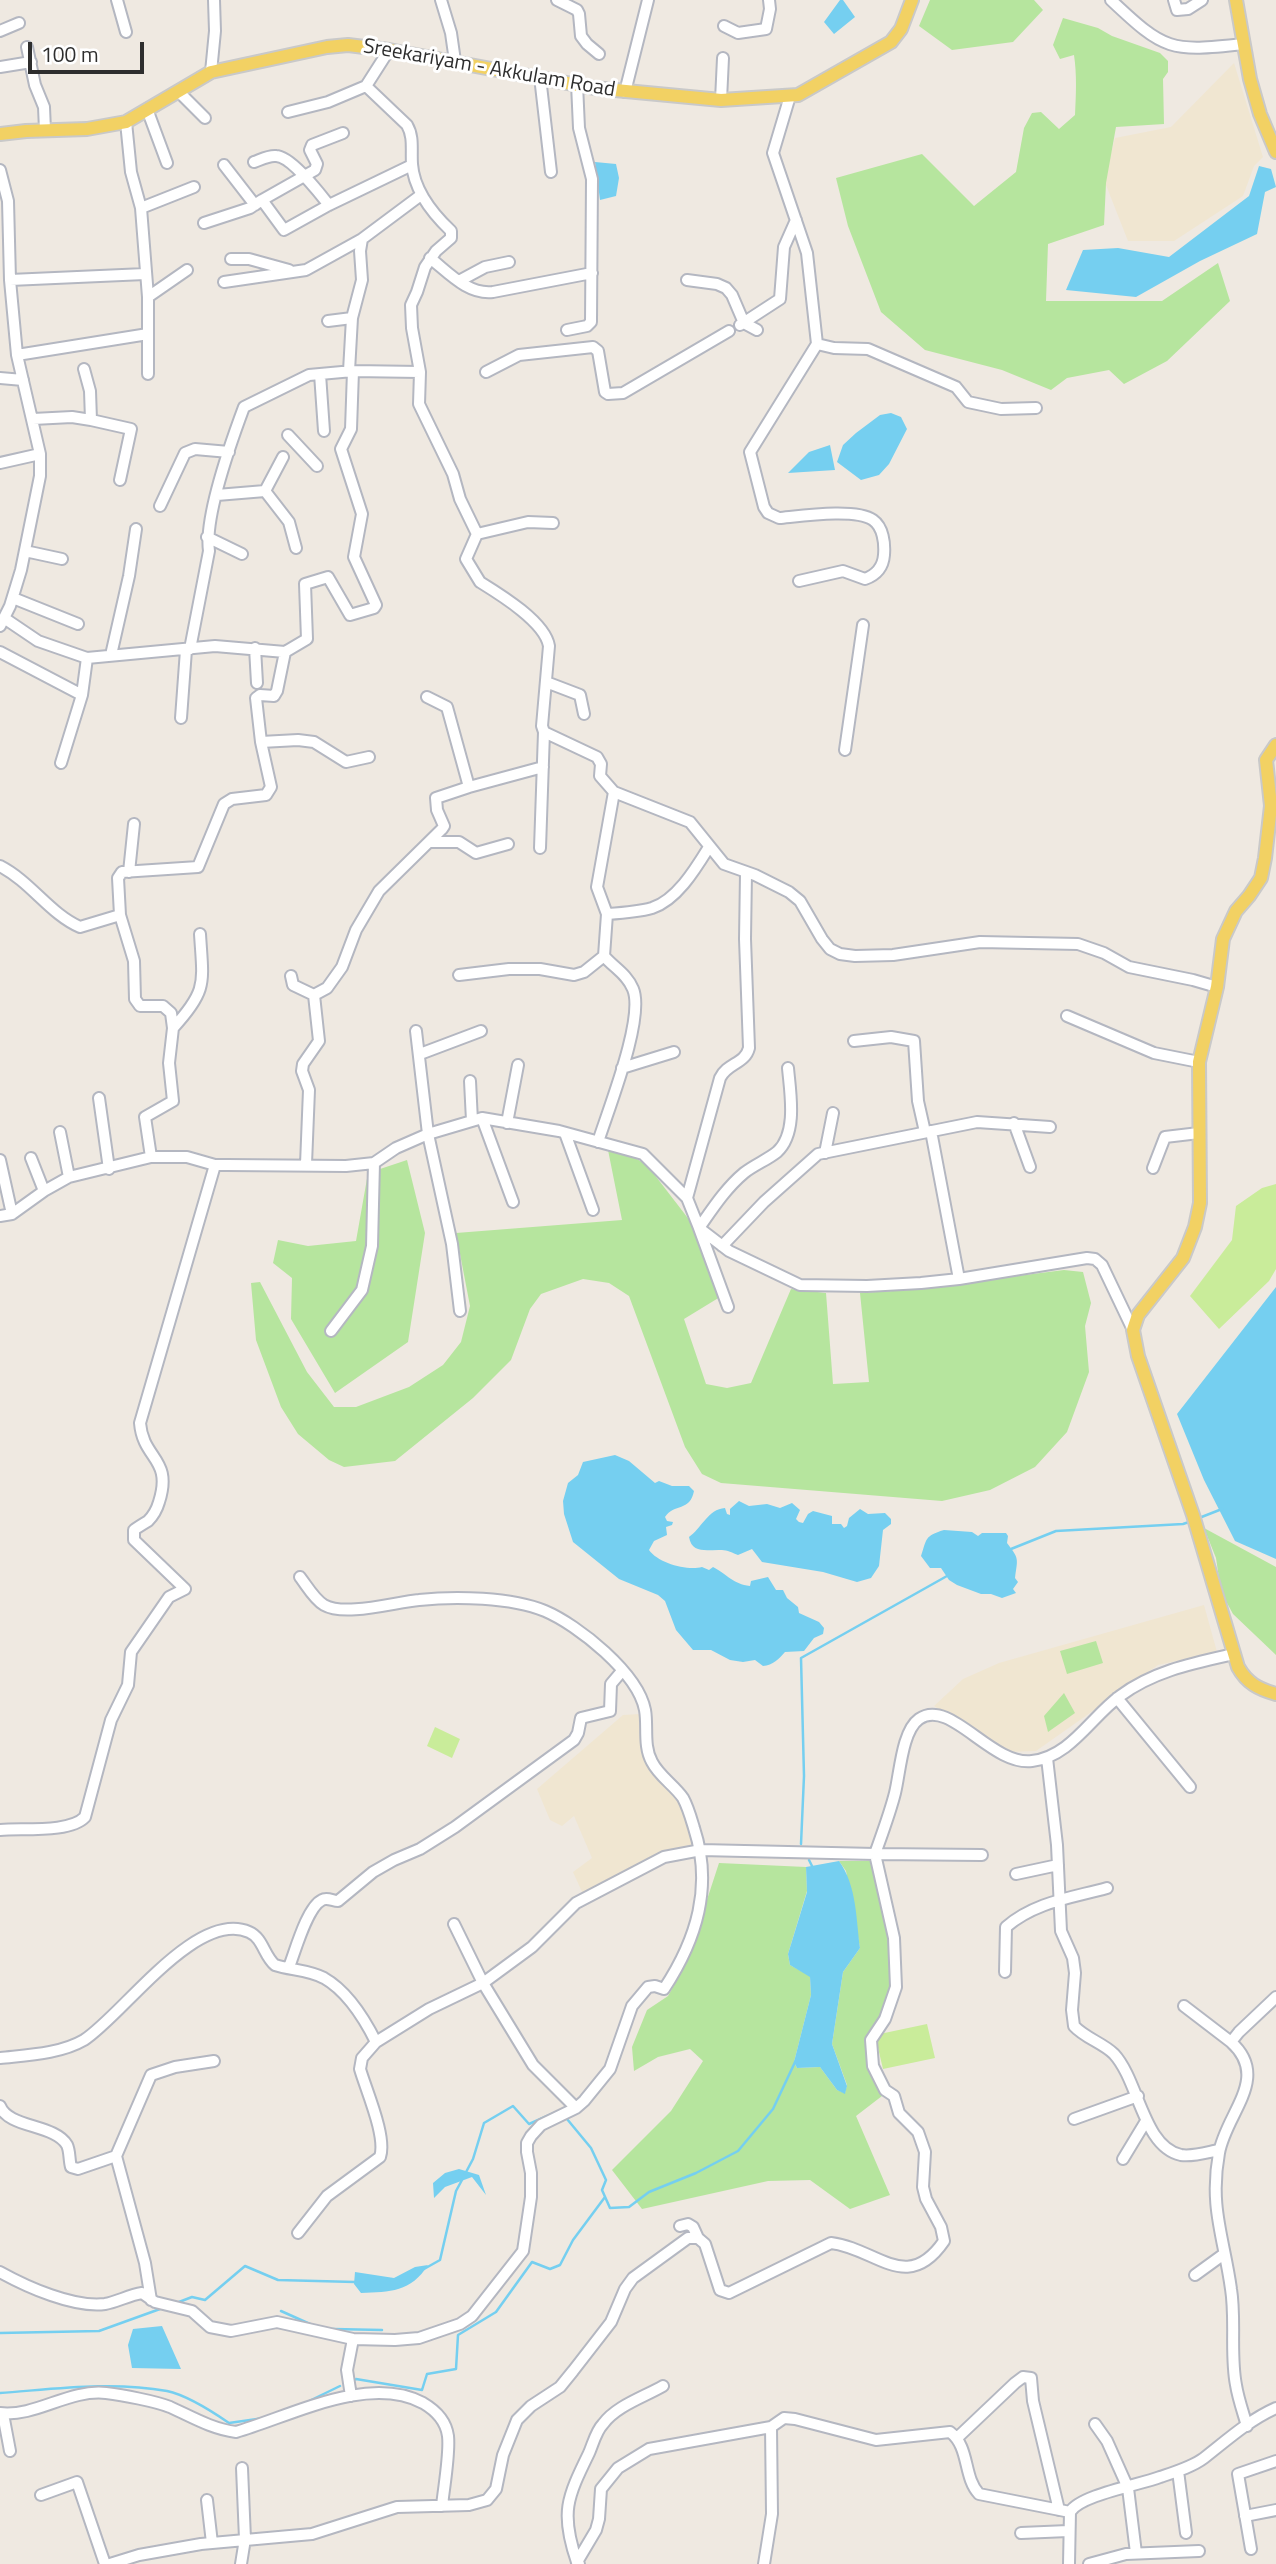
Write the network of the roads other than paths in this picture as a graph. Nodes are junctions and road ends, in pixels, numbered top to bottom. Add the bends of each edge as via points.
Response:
1 (117, 0) edge
2 (214, 0) edge
3 (440, 0) edge
4 (557, 0) edge
5 (648, 0) edge
6 (769, 0) edge
7 (912, 0) edge
8 (1111, 0) edge
9 (1174, 0) edge
10 (1202, 0) edge
11 (1236, 0) edge
12 (19, 23) dead end
13 (724, 26) dead end
14 (0, 31) edge
15 (126, 32) dead end
16 (1244, 44) junction
17 (27, 47) dead end
18 (389, 50) junction
19 (599, 54) dead end
20 (723, 58) dead end
21 (455, 61) junction
22 (31, 62) junction
23 (0, 67) edge
24 (211, 72) junction
25 (540, 77) junction
26 (577, 84) junction
27 (366, 86) junction
28 (178, 91) junction
29 (625, 92) junction
30 (790, 96) junction
31 (721, 100) junction
32 (146, 110) junction
33 (288, 112) dead end
34 (205, 118) dead end
35 (126, 122) junction
36 (45, 130) junction
37 (343, 133) dead end
38 (0, 134) edge
39 (1276, 152) edge
40 (254, 162) dead end
41 (167, 163) dead end
42 (224, 165) dead end
43 (412, 165) junction
44 (0, 170) edge
45 (551, 172) dead end
46 (306, 177) junction
47 (194, 187) dead end
48 (421, 195) junction
49 (259, 203) junction
50 (329, 205) junction
51 (141, 208) junction
52 (796, 220) junction
53 (204, 223) dead end
54 (362, 239) junction
55 (5, 257) edge
56 (430, 258) junction
57 (231, 259) dead end
58 (509, 262) dead end
59 (187, 270) dead end
60 (294, 272) junction
61 (592, 274) junction
62 (145, 275) junction
63 (10, 280) junction
64 (459, 281) junction
65 (687, 281) dead end
66 (224, 282) dead end
67 (148, 298) junction
68 (352, 318) junction
69 (328, 321) dead end
70 (742, 324) junction
71 (567, 330) dead end
72 (757, 330) dead end
73 (729, 331) dead end
74 (148, 334) junction
75 (817, 344) junction
76 (17, 355) junction
77 (85, 369) dead end
78 (351, 371) junction
79 (420, 372) junction
80 (486, 372) dead end
81 (148, 374) dead end
82 (320, 374) junction
83 (0, 379) edge
84 (23, 380) junction
85 (1037, 408) dead end
86 (33, 419) junction
87 (91, 420) junction
88 (324, 431) dead end
89 (288, 435) dead end
90 (229, 452) junction
91 (40, 454) junction
92 (284, 457) dead end
93 (0, 463) edge
94 (317, 466) dead end
95 (120, 480) dead end
96 (265, 491) junction
97 (217, 495) junction
98 (160, 506) dead end
99 (553, 523) dead end
100 (136, 529) dead end
101 (477, 534) junction
102 (206, 537) junction
103 (296, 548) dead end
104 (25, 551) junction
105 (242, 554) dead end
106 (62, 559) dead end
107 (799, 581) dead end
108 (13, 598) junction
109 (2, 622) edge
110 (78, 624) dead end
111 (863, 625) dead end
112 (256, 648) junction
113 (188, 649) junction
114 (0, 652) edge
115 (285, 652) junction
116 (111, 655) junction
117 (87, 659) junction
118 (257, 682) dead end
119 (546, 682) junction
120 (82, 695) junction
121 (427, 697) dead end
122 (584, 714) dead end
123 (181, 718) dead end
124 (544, 732) junction
125 (261, 742) junction
126 (1276, 745) edge
127 (845, 750) dead end
128 (369, 757) dead end
129 (61, 763) dead end
130 (543, 767) junction
131 (469, 787) junction
132 (614, 792) junction
133 (134, 824) dead end
134 (429, 842) junction
135 (508, 844) dead end
136 (709, 847) junction
137 (540, 848) dead end
138 (0, 866) edge
139 (129, 872) junction
140 (746, 873) junction
141 (607, 914) junction
142 (120, 915) junction
143 (200, 934) dead end
144 (604, 956) junction
145 (459, 975) dead end
146 (291, 976) dead end
147 (1217, 987) junction
148 (314, 995) junction
149 (1067, 1016) dead end
150 (173, 1028) junction
151 (416, 1031) dead end
152 (481, 1031) dead end
153 (854, 1041) dead end
154 (674, 1052) dead end
155 (420, 1054) junction
156 (1199, 1062) junction
157 (518, 1065) dead end
158 (622, 1068) junction
159 (788, 1068) dead end
160 (470, 1081) dead end
161 (99, 1098) dead end
162 (833, 1113) dead end
163 (477, 1120) junction
164 (507, 1123) junction
165 (1014, 1123) junction
166 (1050, 1128) dead end
167 (928, 1131) junction
168 (60, 1132) dead end
169 (565, 1133) junction
170 (1199, 1133) junction
171 (428, 1135) junction
172 (597, 1142) junction
173 (825, 1153) junction
174 (151, 1157) junction
175 (31, 1158) dead end
176 (0, 1160) edge
177 (374, 1163) junction
178 (306, 1164) junction
179 (215, 1165) junction
180 (1030, 1167) dead end
181 (1153, 1168) dead end
182 (109, 1169) junction
183 (69, 1177) junction
184 (44, 1191) junction
185 (687, 1198) junction
186 (513, 1202) dead end
187 (593, 1210) dead end
188 (6, 1215) edge
189 (699, 1228) junction
190 (722, 1246) junction
191 (959, 1279) junction
192 (727, 1307) dead end
193 (460, 1311) dead end
194 (1133, 1329) junction
195 (331, 1331) dead end
196 (300, 1577) dead end
197 (1234, 1654) junction
198 (622, 1671) junction
199 (1276, 1694) edge
200 (1117, 1698) junction
201 (1047, 1758) junction
202 (1190, 1787) dead end
203 (0, 1830) edge
204 (701, 1850) junction
205 (875, 1854) junction
206 (982, 1855) dead end
207 (1058, 1865) junction
208 (1016, 1874) dead end
209 (1107, 1888) dead end
210 (1060, 1900) junction
211 (454, 1924) dead end
212 (289, 1968) junction
213 (1004, 1972) dead end
214 (483, 1983) junction
215 (1276, 1997) edge
216 (1184, 2006) dead end
217 (376, 2042) junction
218 (1231, 2042) junction
219 (0, 2059) edge
220 (214, 2061) dead end
221 (1138, 2096) junction
222 (0, 2106) edge
223 (576, 2108) junction
224 (1074, 2119) dead end
225 (1146, 2121) junction
226 (1219, 2150) junction
227 (116, 2156) junction
228 (1123, 2160) dead end
229 (680, 2226) dead end
230 (298, 2233) dead end
231 (698, 2238) junction
232 (1224, 2254) junction
233 (0, 2272) edge
234 (1195, 2275) dead end
235 (151, 2301) junction
236 (353, 2339) junction
237 (663, 2386) dead end
238 (351, 2396) junction
239 (1276, 2408) edge
240 (2, 2414) edge
241 (1095, 2424) dead end
242 (1247, 2426) junction
243 (771, 2427) junction
244 (957, 2438) junction
245 (10, 2451) dead end
246 (1276, 2461) edge
247 (242, 2468) dead end
248 (1178, 2471) junction
249 (1128, 2488) junction
250 (41, 2495) dead end
251 (207, 2500) dead end
252 (443, 2506) junction
253 (1276, 2510) edge
254 (1064, 2511) junction
255 (1245, 2516) junction
256 (1068, 2531) junction
257 (1021, 2533) dead end
258 (1186, 2533) dead end
259 (245, 2539) junction
260 (212, 2543) junction
261 (1251, 2549) dead end
262 (1199, 2551) dead end
263 (1136, 2553) junction
264 (578, 2563) edge
265 (108, 2564) edge
266 (241, 2564) edge
267 (764, 2564) edge
268 (1069, 2564) edge
269 (1089, 2564) edge

1 - 15 street
2 - 24 street
3 - 21 street
4 - 19 street via 577,10 581,36
5 - 29 street
6 - 13 street via 766,29 738,33
7 - 30 main road, Sreekariyam - Akkulam Road via 891,42 809,90
8 - 16 street via 1137,25 1175,48
9 - 10 street via 1177,10
11 - 16 main road
12 - 14 street
16 - 39 main road via 1257,102
17 - 22 street
18 - 21 main road, Sreekariyam - Akkulam Road
18 - 24 main road, Sreekariyam - Akkulam Road via 327,47
18 - 27 street
20 - 31 street
21 - 25 main road, Sreekariyam - Akkulam Road
22 - 23 street
22 - 36 street via 44,107
24 - 28 main road, Sreekariyam - Akkulam Road
25 - 26 main road, Sreekariyam - Akkulam Road
25 - 45 street
26 - 29 main road, Sreekariyam - Akkulam Road
26 - 61 street via 579,128 592,179
27 - 33 street
27 - 43 street via 407,125
28 - 32 main road, Sreekariyam - Akkulam Road
28 - 34 street
29 - 31 main road, Sreekariyam - Akkulam Road
30 - 31 main road, Sreekariyam - Akkulam Road
30 - 52 street via 773,153
32 - 35 main road, Sreekariyam - Akkulam Road
32 - 41 street
35 - 36 main road, Sreekariyam - Akkulam Road
35 - 51 street via 131,172
36 - 38 main road, Sreekariyam - Akkulam Road
37 - 46 street via 312,145 317,167
40 - 46 street via 278,156
42 - 49 street
43 - 48 street
43 - 50 street
44 - 55 street via 8,201
46 - 49 street
46 - 50 street
47 - 51 street
48 - 54 street
48 - 56 street via 451,231 451,238
49 - 50 street via 284,230
49 - 53 street
51 - 62 street
52 - 70 street via 784,247 779,299
52 - 75 street via 807,254
54 - 60 street via 310,269
54 - 68 street via 362,280
55 - 63 street
56 - 64 street
56 - 79 street via 411,305
57 - 60 street
58 - 64 street via 485,267
59 - 67 street
60 - 66 street
61 - 64 street via 486,293
61 - 71 street via 590,324
62 - 63 street
62 - 67 street
63 - 76 street
65 - 70 street via 726,288
67 - 74 street
68 - 69 street
68 - 78 street
70 - 72 street
73 - 80 street via 623,393 605,391 598,351 593,347 519,355
74 - 76 street
74 - 81 street
75 - 85 street via 868,349 956,387 968,402 1002,409
75 - 107 street via 750,453 764,507 779,517 856,514 871,518 884,542 884,558 877,573 865,579 843,571
76 - 84 street
77 - 87 street
78 - 79 street
78 - 82 street
78 - 115 street via 351,429 341,449 362,514 354,557 376,605 350,615 328,577 304,584 307,639
79 - 101 street via 419,404
82 - 88 street
82 - 90 street via 244,407
83 - 84 street
84 - 86 street
86 - 87 street
86 - 91 street
87 - 95 street via 131,429
89 - 94 street
90 - 97 street
90 - 98 street via 195,449 185,453
91 - 93 street
91 - 104 street via 38,495
92 - 96 street
96 - 97 street
96 - 103 street via 289,522
97 - 102 street
99 - 101 street via 528,522
100 - 116 street
101 - 119 street via 467,559 475,576 548,637
102 - 105 street
102 - 113 street via 209,551
104 - 106 street
104 - 108 street
108 - 109 street
108 - 110 street
109 - 117 street
111 - 127 street
112 - 113 street
112 - 115 street
112 - 118 street
113 - 116 street
113 - 123 street
114 - 120 street
115 - 125 street via 277,691 256,698
116 - 117 street
117 - 120 street
119 - 122 street via 580,695
119 - 124 street
120 - 129 street
121 - 131 street via 447,707
124 - 130 street
124 - 132 street via 597,757 600,776
125 - 128 street via 305,740 346,762
125 - 139 street via 269,791 224,804 198,867
126 - 147 main road via 1266,760 1271,824 1261,878 1236,911 1223,939
130 - 131 street
130 - 137 street
131 - 134 street via 436,799 444,825
132 - 136 street via 690,822
132 - 141 street via 597,887
133 - 139 street
134 - 135 street via 459,842 476,853
134 - 148 street via 379,891 356,930 342,967 327,988
136 - 140 street via 724,864
136 - 141 street via 672,895 655,907
138 - 142 street via 18,875 80,927
139 - 142 street via 118,878
140 - 147 street via 800,901 822,939 840,954 893,955 980,942 1078,944 1129,967
140 - 185 street via 749,1048 744,1059 720,1078
141 - 144 street
142 - 150 street via 134,961 135,999 140,1006 163,1006 171,1013
143 - 150 street via 198,998
144 - 145 street via 574,975 540,969
144 - 158 street via 628,980 635,999
146 - 148 street via 293,985
147 - 156 main road
148 - 178 street via 319,1041 302,1071 309,1090
149 - 156 street via 1154,1053
150 - 174 street via 169,1063 173,1101 145,1117
151 - 155 street
152 - 155 street
153 - 167 street via 891,1037 914,1041 918,1101
154 - 158 street
155 - 171 street
156 - 170 main road
157 - 164 street
158 - 172 street
159 - 189 street via 791,1107 782,1146 738,1178
160 - 163 street
161 - 182 street
162 - 173 street
163 - 164 street
163 - 171 street
163 - 186 street
164 - 169 street
165 - 166 street
165 - 167 street via 977,1122
165 - 180 street
167 - 173 street
167 - 191 street
168 - 183 street
169 - 172 street
169 - 187 street
170 - 181 street via 1165,1137
170 - 194 main road via 1200,1203 1195,1227 1183,1258 1148,1300
171 - 177 street
171 - 193 street via 452,1244
172 - 185 street via 643,1154
173 - 190 street via 818,1154 764,1202
174 - 179 street via 187,1157
174 - 182 street
175 - 184 street
176 - 188 street
177 - 178 street
177 - 195 street via 372,1247 362,1290
178 - 179 street
179 - 203 street via 140,1423 144,1444 164,1478 158,1507 134,1530 134,1540 185,1589 169,1597 131,1652 128,1685 111,1720 85,1817 65,1827
182 - 183 street
183 - 184 street
184 - 188 street
185 - 189 street
189 - 190 street
189 - 192 street
190 - 191 street via 800,1285 867,1286
191 - 194 street via 1095,1259
194 - 197 main road
196 - 198 street via 326,1606 357,1610 420,1599 466,1599 511,1602 545,1611 597,1645
197 - 199 main road via 1245,1678
197 - 200 street via 1179,1667
198 - 204 street via 643,1700 652,1762 684,1800
198 - 212 street via 611,1684 610,1711 581,1718 574,1740 445,1833 373,1872 338,1901 320,1901 307,1920
200 - 201 street via 1064,1749
200 - 202 street
201 - 205 street via 1031,1762 1003,1757 938,1713 922,1717 911,1729 903,1752
201 - 207 street
204 - 205 street
204 - 214 street via 664,1857 576,1903 532,1947
204 - 223 street via 702,1901 681,1959 664,1989 648,1987 632,2006 610,2069
205 - 206 street
205 - 231 street via 893,1929 896,1987 872,2040 873,2066 885,2090 894,2096 899,2113 918,2132 925,2151 923,2187 944,2241 934,2256 911,2268 893,2267 845,2244 831,2243 729,2293 720,2290 705,2244
207 - 208 street
207 - 210 street
209 - 210 street
210 - 213 street via 1024,1912 1006,1927
210 - 221 street via 1061,1931 1075,1973 1074,2025 1113,2054
211 - 214 street
212 - 217 street via 322,1977 338,1988
212 - 219 street via 269,1960 252,1933 235,1929 216,1932 176,1956 82,2041
214 - 217 street
214 - 223 street via 533,2065
215 - 218 street
216 - 218 street
217 - 230 street via 360,2063 381,2138 380,2157 327,2196
218 - 226 street via 1248,2068 1247,2086
220 - 227 street via 150,2076
221 - 224 street
221 - 225 street
222 - 227 street via 7,2116 63,2141 74,2169
223 - 236 street via 541,2125 527,2143 531,2197 525,2244 472,2316 419,2338
225 - 226 street via 1163,2146 1181,2155
225 - 228 street
226 - 232 street via 1214,2196
227 - 235 street
229 - 231 street via 693,2227
231 - 252 street via 688,2238 633,2278 611,2322 560,2387 517,2420 493,2495 469,2505
232 - 234 street
232 - 242 street via 1233,2303 1235,2383
233 - 235 street via 54,2295 88,2303 142,2293
235 - 236 street via 192,2311 216,2329 239,2330 277,2322
236 - 238 street via 346,2370
237 - 264 street via 603,2424 574,2484 567,2534
238 - 240 street via 236,2432 167,2406 104,2393 74,2396 27,2413
238 - 252 street via 370,2393 412,2398 434,2409 448,2435
239 - 242 street
240 - 245 street
241 - 249 street
242 - 248 street via 1203,2459
243 - 244 street via 784,2418 795,2418 876,2440 950,2432
243 - 264 street via 649,2449 618,2469 601,2490 596,2530
243 - 267 street via 772,2514
244 - 254 street via 972,2487 979,2494
244 - 254 street via 1014,2382 1023,2376 1031,2378 1033,2401
246 - 255 street via 1238,2474
247 - 259 street
248 - 249 street
248 - 258 street
249 - 254 street
249 - 263 street
250 - 265 street via 77,2482
251 - 260 street
252 - 259 street via 397,2507 312,2534
253 - 255 street
254 - 256 street
255 - 261 street
256 - 257 street
256 - 268 street
259 - 260 street
259 - 266 street
260 - 265 street
262 - 263 street
263 - 269 street

